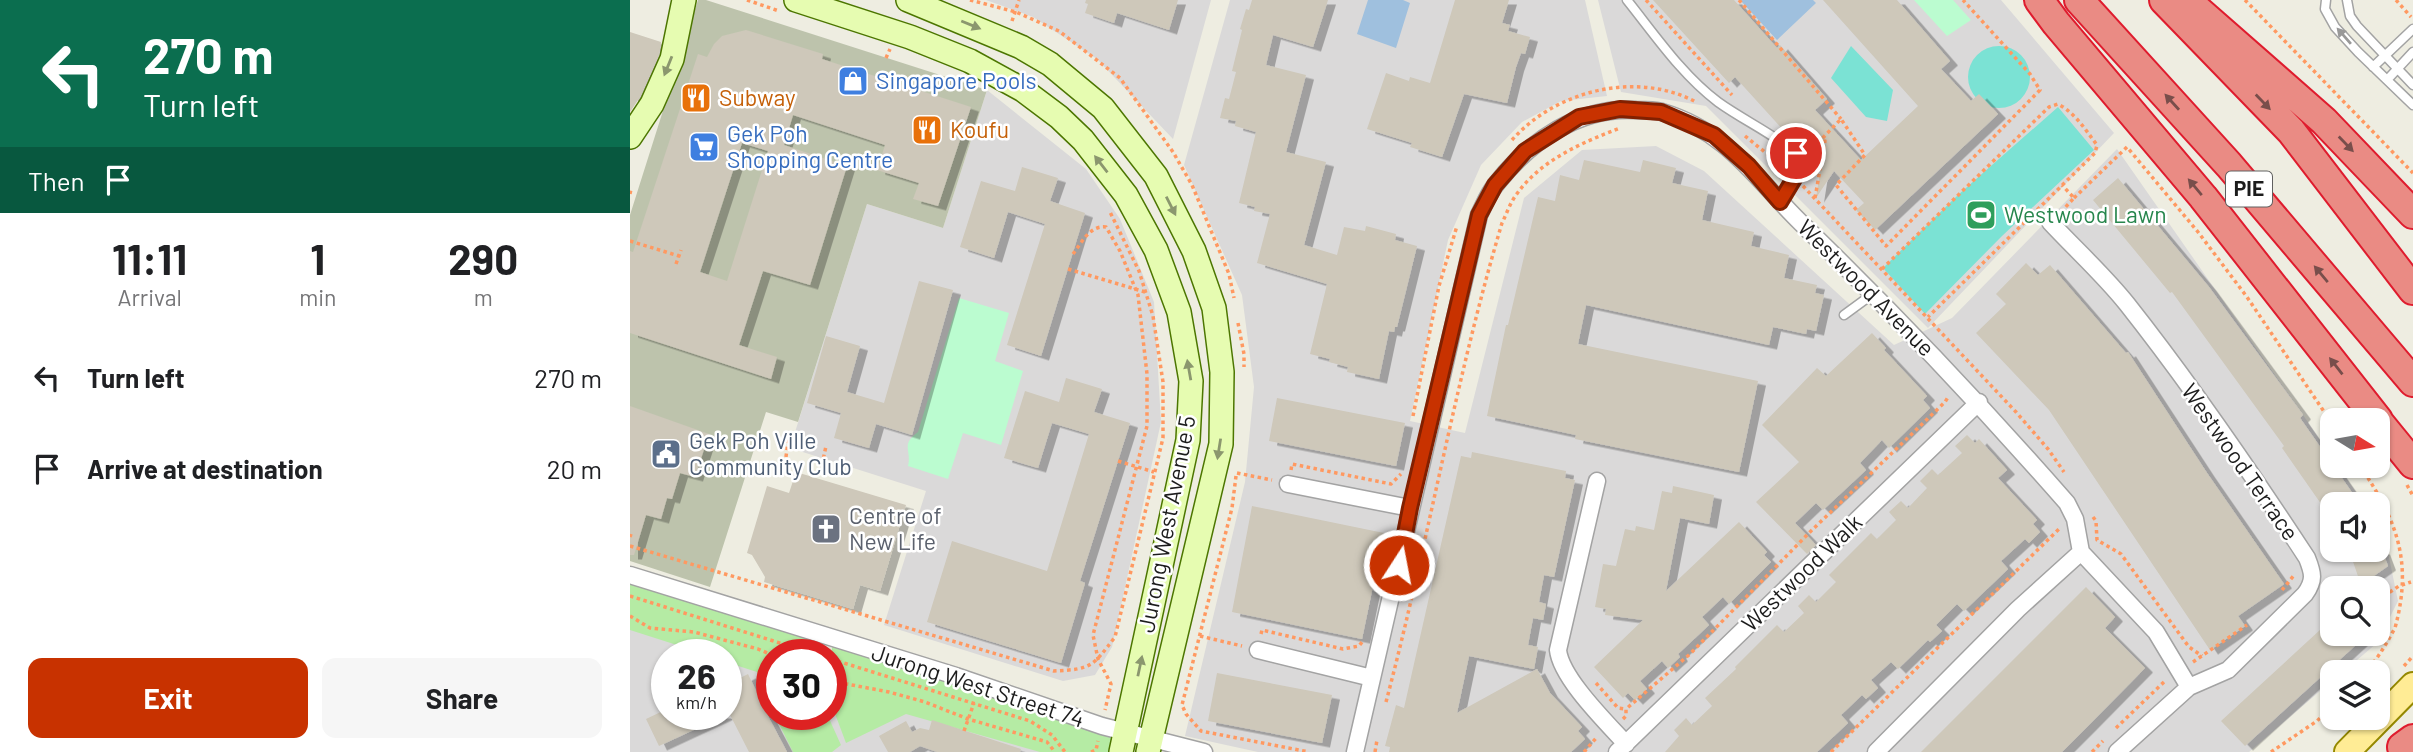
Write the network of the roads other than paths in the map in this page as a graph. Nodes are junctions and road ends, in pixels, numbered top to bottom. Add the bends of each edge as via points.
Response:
1 (684, 0) edge
2 (796, 0) edge
3 (908, 0) edge
4 (1627, 0) edge
5 (2039, 0) edge
6 (2079, 0) edge
7 (2164, 0) edge
8 (2186, 0) edge
9 (2326, 0) edge
10 (2347, 0) edge
11 (2413, 29) edge
12 (2413, 52) edge
13 (2386, 54) junction
14 (2373, 67) junction
15 (2397, 69) junction
16 (2387, 80) junction
17 (2413, 85) edge
18 (2413, 105) edge
19 (630, 137) edge
20 (1780, 202) junction
21 (2413, 214) edge
22 (2055, 218) road end
23 (2413, 290) edge
24 (1874, 293) junction
25 (1844, 315) dead end
26 (2413, 382) edge
27 (1973, 406) junction
28 (2369, 408) edge
29 (2390, 435) edge
30 (2413, 464) edge
31 (1597, 481) dead end
32 (1288, 484) road end
33 (1410, 508) junction
34 (2079, 553) junction
35 (630, 575) edge
36 (1258, 650) road end
37 (1372, 677) junction
38 (2413, 685) edge
39 (2189, 687) junction
40 (1123, 742) edge
41 (1149, 745) edge
42 (1621, 748) edge
43 (1204, 752) edge
44 (1355, 752) edge
45 (1875, 752) edge
46 (2117, 752) edge
47 (2347, 752) edge

1 -> 19 street via 672,59 652,104
40 -> 2 street, Jurong West Avenue 5 via 1188,440 1191,381 1179,312 1156,250 1126,195 1083,140 1023,90 970,61 910,37
3 -> 41 street, Jurong West Avenue 5 via 1021,47 1050,64 1103,108 1156,176 1194,251 1214,308 1222,372 1221,444
4 - 20 lane via 1702,88 1796,153 1795,177
28 -> 5 highway via 2203,197
26 -> 6 highway, PIE via 2229,165
7 -> 23 highway via 2291,131
8 -> 21 highway via 2324,121
14 -> 9 lane via 2335,27 2325,9
10 - 13 lane via 2350,16
11 - 13 lane
12 - 15 lane
13 - 14 lane
13 - 15 lane
14 - 16 lane
15 - 16 lane
15 - 17 lane
16 - 18 lane
20 - 24 street, Westwood Avenue
20 - 33 street, Westwood Avenue via 1714,135 1661,112 1620,109 1579,117 1525,151 1495,185 1479,215
22 - 39 street, Westwood Terrace via 2171,361 2243,461 2313,573 2305,594 2244,656 2228,670
24 - 25 lane
24 - 27 street, Westwood Avenue
27 - 34 street, Westwood Avenue via 2067,503 2075,519
27 - 42 street, Westwood Walk
29 - 30 highway
31 - 42 street, Westwood Walk via 1558,650 1559,663 1612,729
32 - 33 street
33 - 37 street, Westwood Avenue
34 - 39 street via 2156,632 2173,675
34 - 45 street
35 - 40 street, Jurong West Street 74 via 956,676
36 - 37 street
37 - 44 street, Westwood Avenue
38 - 47 main road
39 - 46 street
40 - 41 street, Jurong West Street 74
41 - 43 street, Jurong West Street 74

